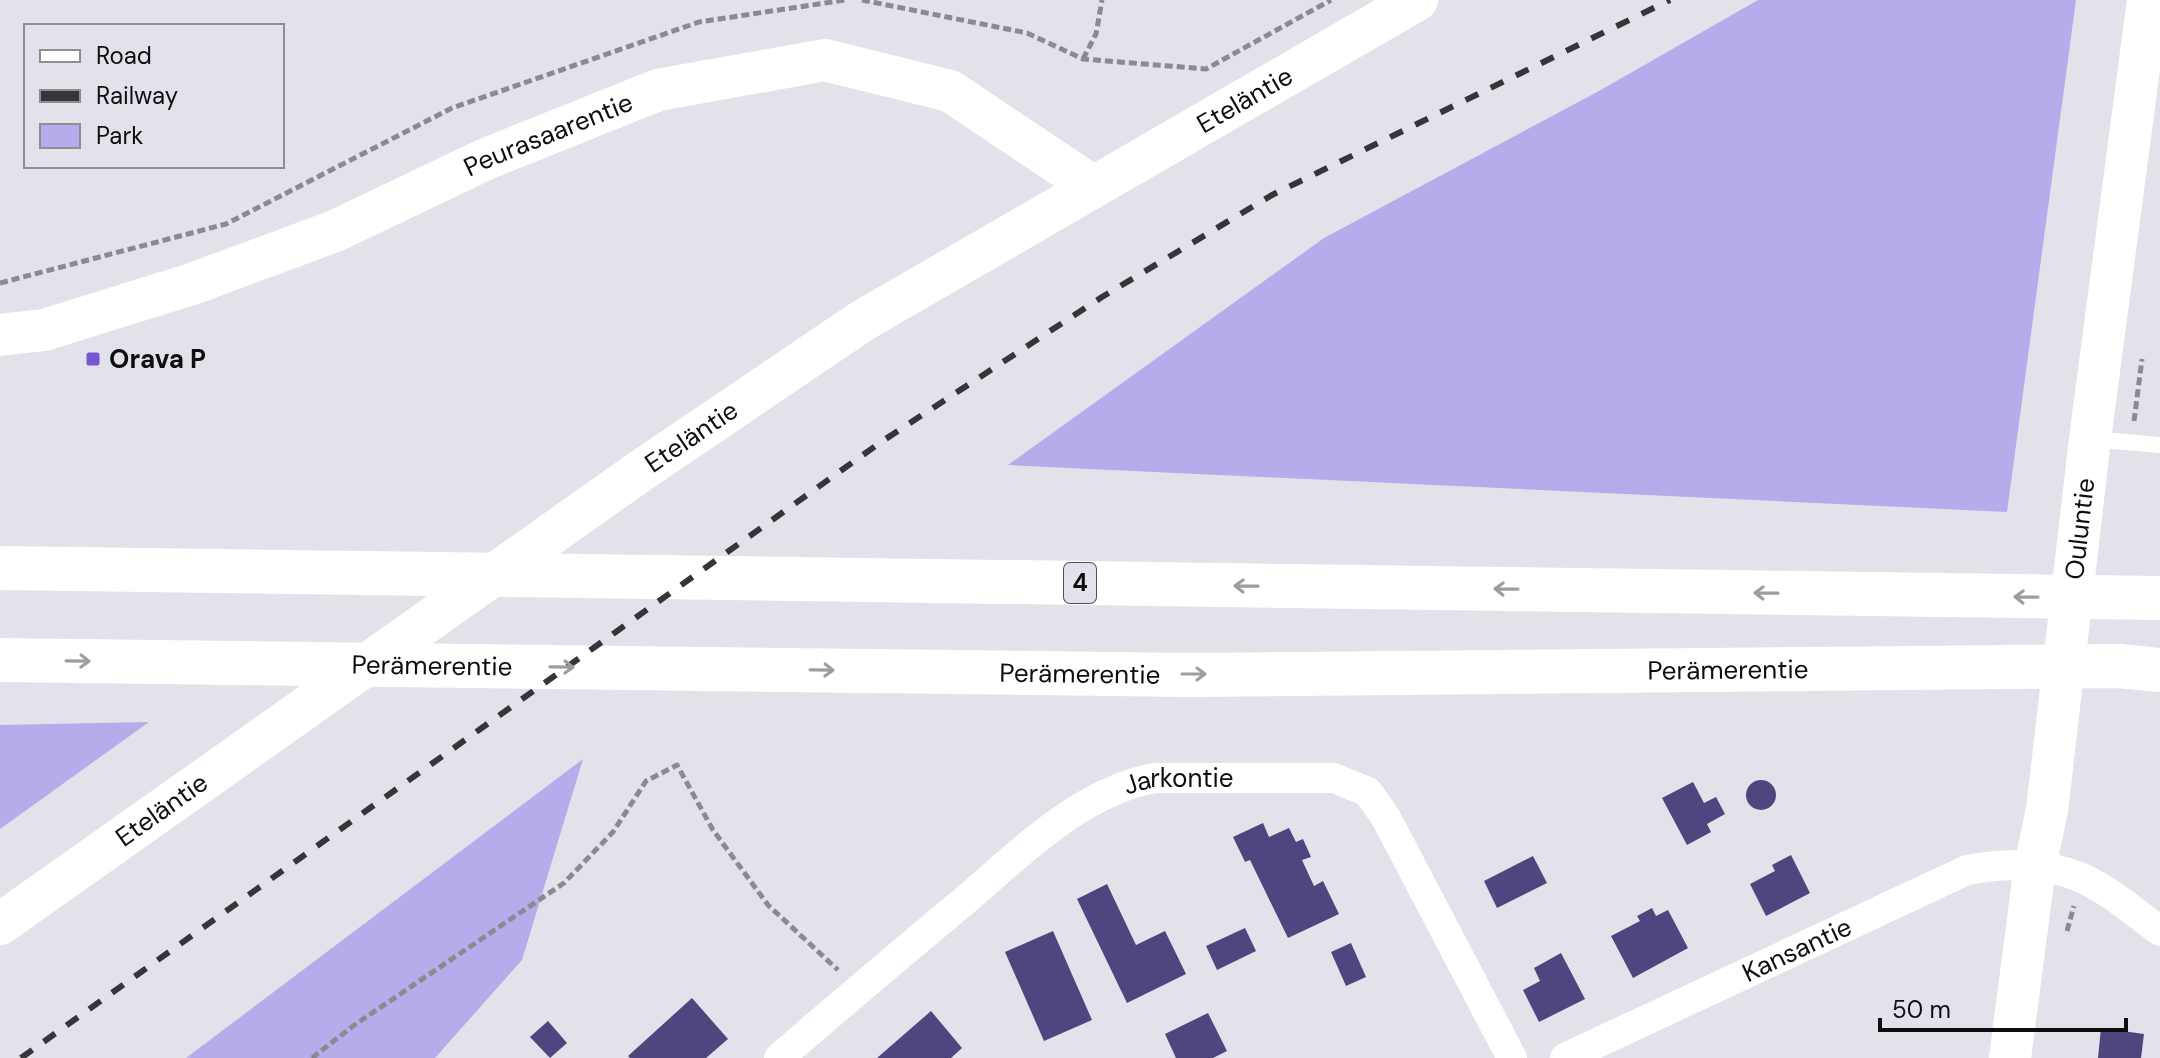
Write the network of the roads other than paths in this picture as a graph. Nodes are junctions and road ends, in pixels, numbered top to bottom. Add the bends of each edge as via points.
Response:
1 (1417, 0) edge
2 (2148, 0) edge
3 (1092, 186) junction
4 (0, 335) edge
5 (2090, 439) junction
6 (2160, 445) edge
7 (0, 568) edge
8 (2160, 598) edge
9 (0, 660) edge
10 (2160, 670) edge
11 (2035, 866) junction
12 (0, 924) edge
13 (2160, 931) edge
14 (779, 1058) edge
15 (1512, 1058) edge
16 (1565, 1058) edge
17 (2010, 1058) edge

1 - 3 main road, Eteläntie
2 - 5 main road, Ouluntie
3 - 4 main road, Peurasaarentie via 950,91 825,60 658,90 486,159 335,231 207,279 44,330
3 - 12 main road, Eteläntie via 862,321 639,472
5 - 6 lane
5 - 11 main road, Ouluntie via 2049,789
8 -> 7 highway, 4
9 -> 10 highway, Perämerentie via 1187,675 2119,666
11 - 13 street, Kansantie via 2078,876
11 - 16 street, Kansantie via 1967,870
11 - 17 main road, Ouluntie
14 - 15 street, Jarkontie via 1042,836 1110,790 1155,778 1334,778 1359,786 1377,803

